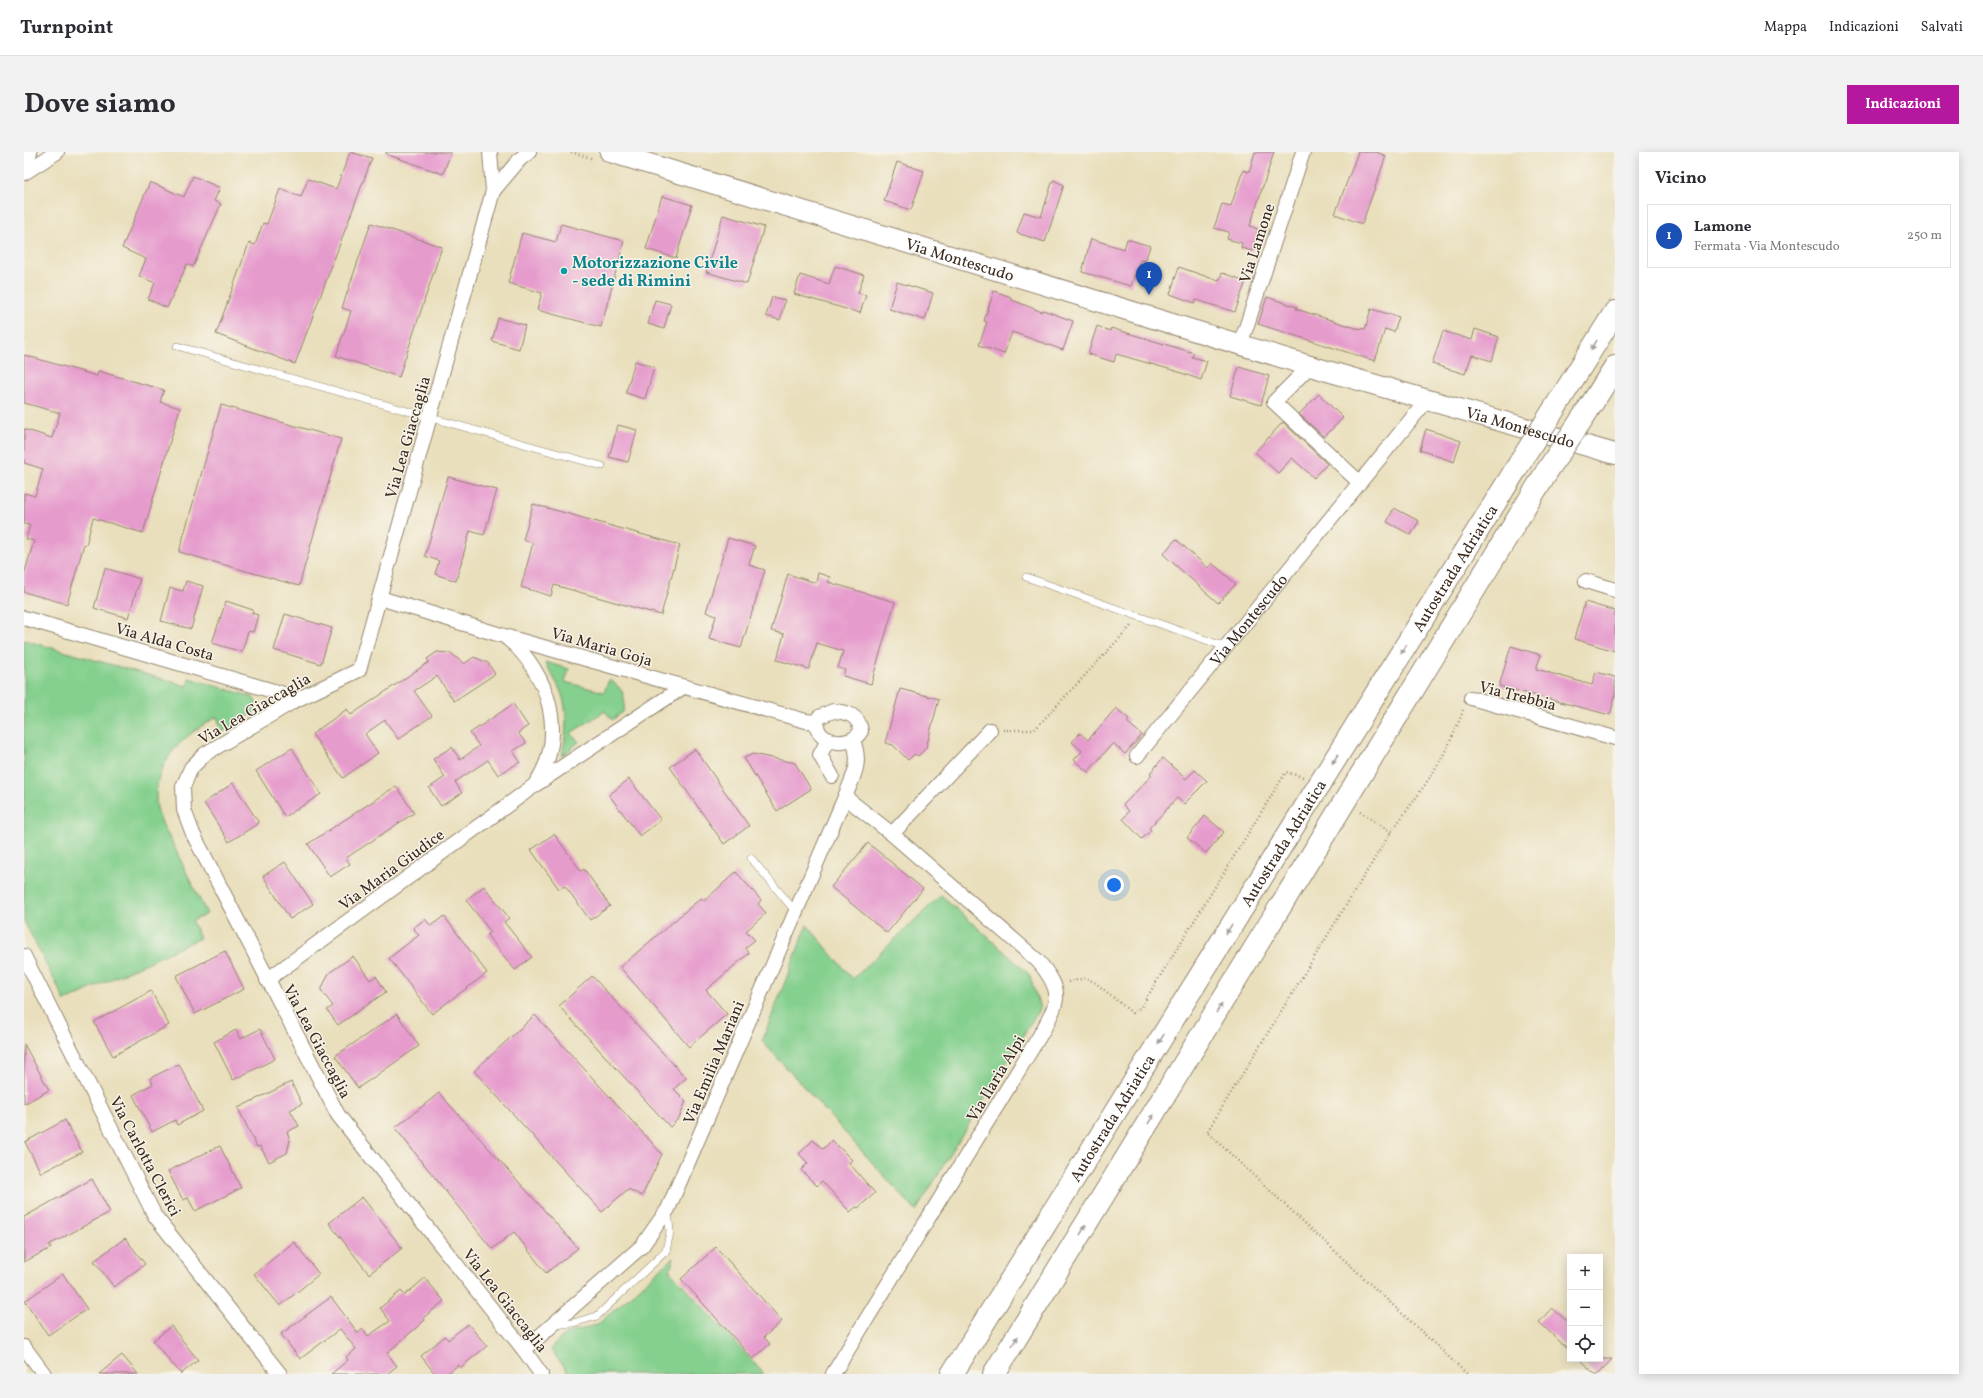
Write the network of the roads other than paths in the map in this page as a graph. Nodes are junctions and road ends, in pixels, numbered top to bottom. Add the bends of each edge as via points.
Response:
1 (30, 152) edge
2 (57, 152) edge
3 (516, 152) edge
4 (529, 152) edge
5 (610, 152) edge
6 (1303, 152) edge
7 (493, 154) edge
8 (512, 168) junction
9 (24, 173) edge
10 (493, 191) junction
11 (1615, 312) edge
12 (1239, 343) junction
13 (177, 346) dead end
14 (1310, 366) junction
15 (1615, 367) edge
16 (1427, 400) junction
17 (430, 418) junction
18 (1615, 454) edge
19 (602, 466) dead end
20 (1359, 482) junction
21 (1026, 577) dead end
22 (1586, 581) dead end
23 (1615, 590) edge
24 (380, 598) junction
25 (24, 618) edge
26 (504, 636) junction
27 (1226, 647) junction
28 (683, 687) junction
29 (1471, 698) road end
30 (294, 701) junction
31 (817, 722) junction
32 (990, 730) road end
33 (1615, 738) edge
34 (828, 740) junction
35 (853, 740) junction
36 (1137, 756) dead end
37 (832, 776) dead end
38 (535, 785) junction
39 (845, 796) junction
40 (892, 834) junction
41 (751, 858) dead end
42 (796, 911) junction
43 (24, 956) edge
44 (267, 980) junction
45 (668, 1209) junction
46 (553, 1325) junction
47 (24, 1347) edge
48 (524, 1350) junction
49 (44, 1374) edge
50 (280, 1374) edge
51 (541, 1374) edge
52 (833, 1374) edge
53 (952, 1374) edge
54 (994, 1374) edge

1 - 9 street
2 - 9 street
3 - 8 street, Via Lea Giaccaglia
4 - 8 street, Via Lea Giaccaglia
5 - 12 street, Via Montescudo
6 - 12 street, Via Lamone
7 - 10 street, Via Lea Giaccaglia
8 - 10 street, Via Lea Giaccaglia
10 - 17 street, Via Lea Giaccaglia
11 -> 53 highway, Autostrada Adriatica, bridge
12 - 14 street, Via Montescudo
13 - 17 lane
14 - 16 street, Via Montescudo
14 - 20 street via 1274,402
54 -> 15 highway, Autostrada Adriatica, bridge via 1547,471
16 - 18 street, Via Montescudo
16 - 20 street, Via Montescudo
17 - 19 lane
17 - 24 street, Via Lea Giaccaglia
20 - 27 street, Via Montescudo
21 - 27 lane
22 - 23 street
24 - 26 street, Via Maria Goja
24 - 30 street, Via Lea Giaccaglia via 360,670
25 - 30 street, Via Alda Costa via 287,695
26 - 28 street, Via Maria Goja
26 - 38 street, Via Maria Giudice via 521,651 532,666 546,691 551,710 551,749 542,775
27 - 36 street, Via Montescudo
28 - 31 street, Via Maria Goja
28 - 38 street, Via Maria Giudice
29 - 33 street, Via Trebbia
30 - 44 street, Via Lea Giaccaglia via 205,754 191,768 182,787 184,810 193,834
31 - 34 street via 818,730
31 - 35 street via 825,713 838,711 850,714 857,719 861,731
32 - 40 street
34 - 35 street
34 - 37 street via 820,755
35 - 39 street, Via Emilia Mariani via 858,754 856,768
38 - 44 street, Via Maria Giudice
39 - 40 street
39 - 42 street, Via Emilia Mariani
40 - 52 street, Via Ilaria Alpi via 1038,961 1052,977 1057,993 1054,1012
41 - 42 lane
42 - 45 street, Via Emilia Mariani
43 - 50 street, Via Carlotta Clerici via 155,1216
44 - 48 street, Via Lea Giaccaglia via 338,1116
45 - 46 street, Via Emilia Mariani via 642,1246
45 - 46 lane via 670,1232 666,1251 597,1316 573,1323
46 - 48 street, Via Emilia Mariani
47 - 49 street
48 - 51 street, Via Lea Giaccaglia

